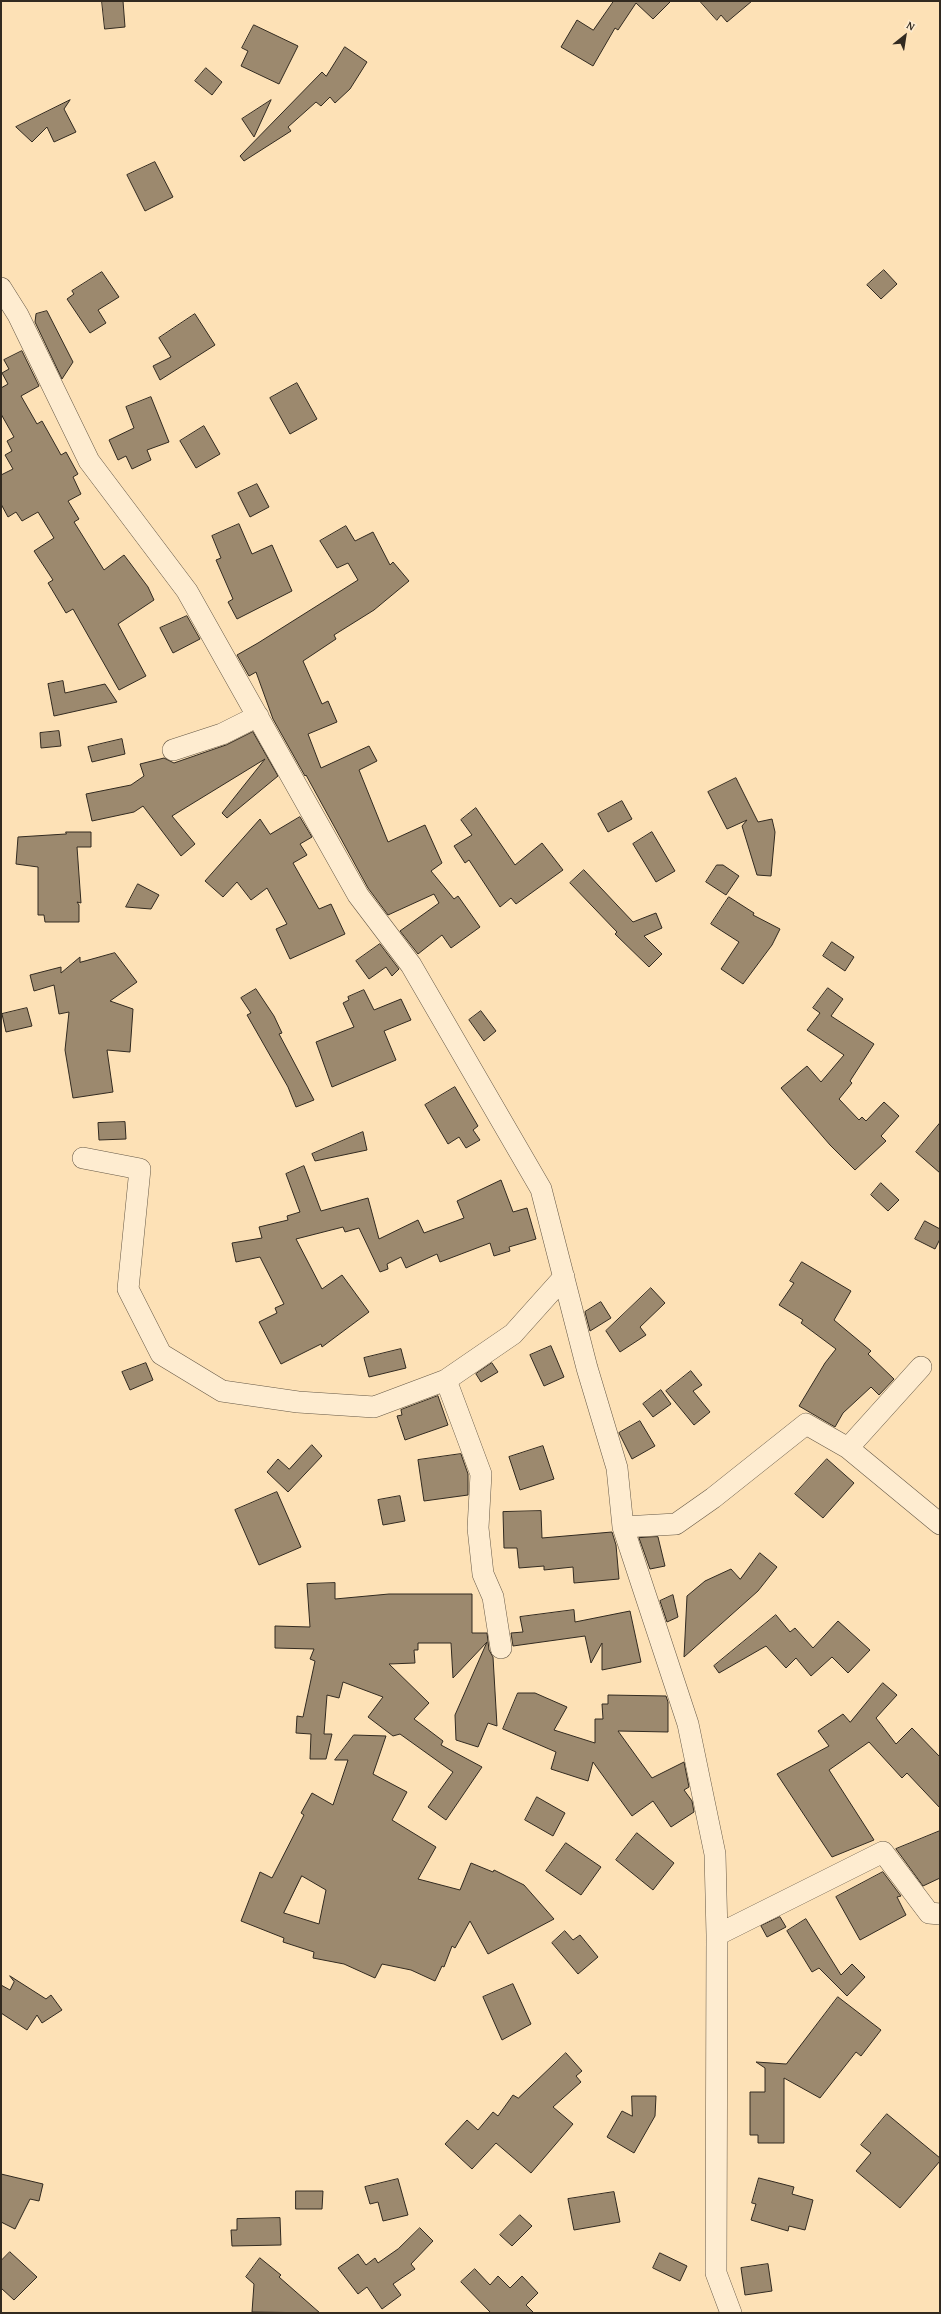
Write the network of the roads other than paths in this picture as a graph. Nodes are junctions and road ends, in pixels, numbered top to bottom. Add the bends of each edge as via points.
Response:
1 (1, 288) edge
2 (258, 716) junction
3 (173, 750) dead end
4 (83, 1158) dead end
5 (564, 1276) junction
6 (921, 1367) dead end
7 (446, 1380) junction
8 (848, 1448) junction
9 (940, 1524) edge
10 (623, 1527) junction
11 (501, 1648) dead end
12 (940, 1914) edge
13 (717, 1935) junction
14 (732, 2313) edge

1 - 2 street via 18,315 89,461 187,592
2 - 3 street via 216,736
2 - 5 street via 358,895 411,965 541,1189
4 - 7 street via 140,1168 128,1289 161,1354 222,1391 298,1402 374,1407
5 - 7 street via 513,1334
5 - 10 street via 587,1368 618,1468
6 - 8 street
7 - 11 street via 481,1474 478,1528 483,1574 493,1597
8 - 9 street
8 - 10 street via 806,1424 676,1524
10 - 13 street via 688,1724 715,1854
12 - 13 street via 929,1913 883,1852
13 - 14 street via 716,2273

